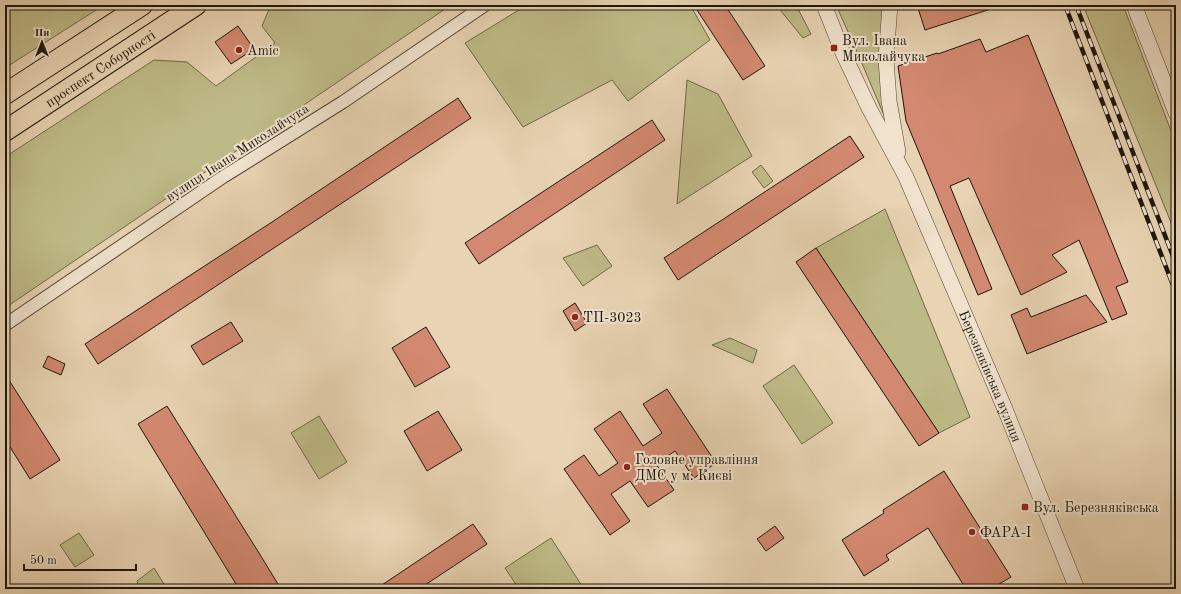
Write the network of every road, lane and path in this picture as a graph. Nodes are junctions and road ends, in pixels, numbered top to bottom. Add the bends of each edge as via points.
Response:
1 (142, 5) edge
2 (196, 5) edge
3 (485, 5) edge
4 (824, 5) edge
5 (890, 5) edge
6 (1134, 5) edge
7 (5, 94) edge
8 (1176, 113) edge
9 (5, 131) edge
10 (901, 165) junction
11 (5, 325) edge
12 (1078, 589) edge

1 - 7 highway
2 - 9 highway, проспект Соборності
3 - 11 street, вулиця Івана Миколайчука via 343,102 223,177
4 - 10 street, Березняківська вулиця via 869,108
5 - 10 street, Березняківська вулиця via 886,59 889,101
6 - 8 street
10 - 12 street, Березняківська вулиця

